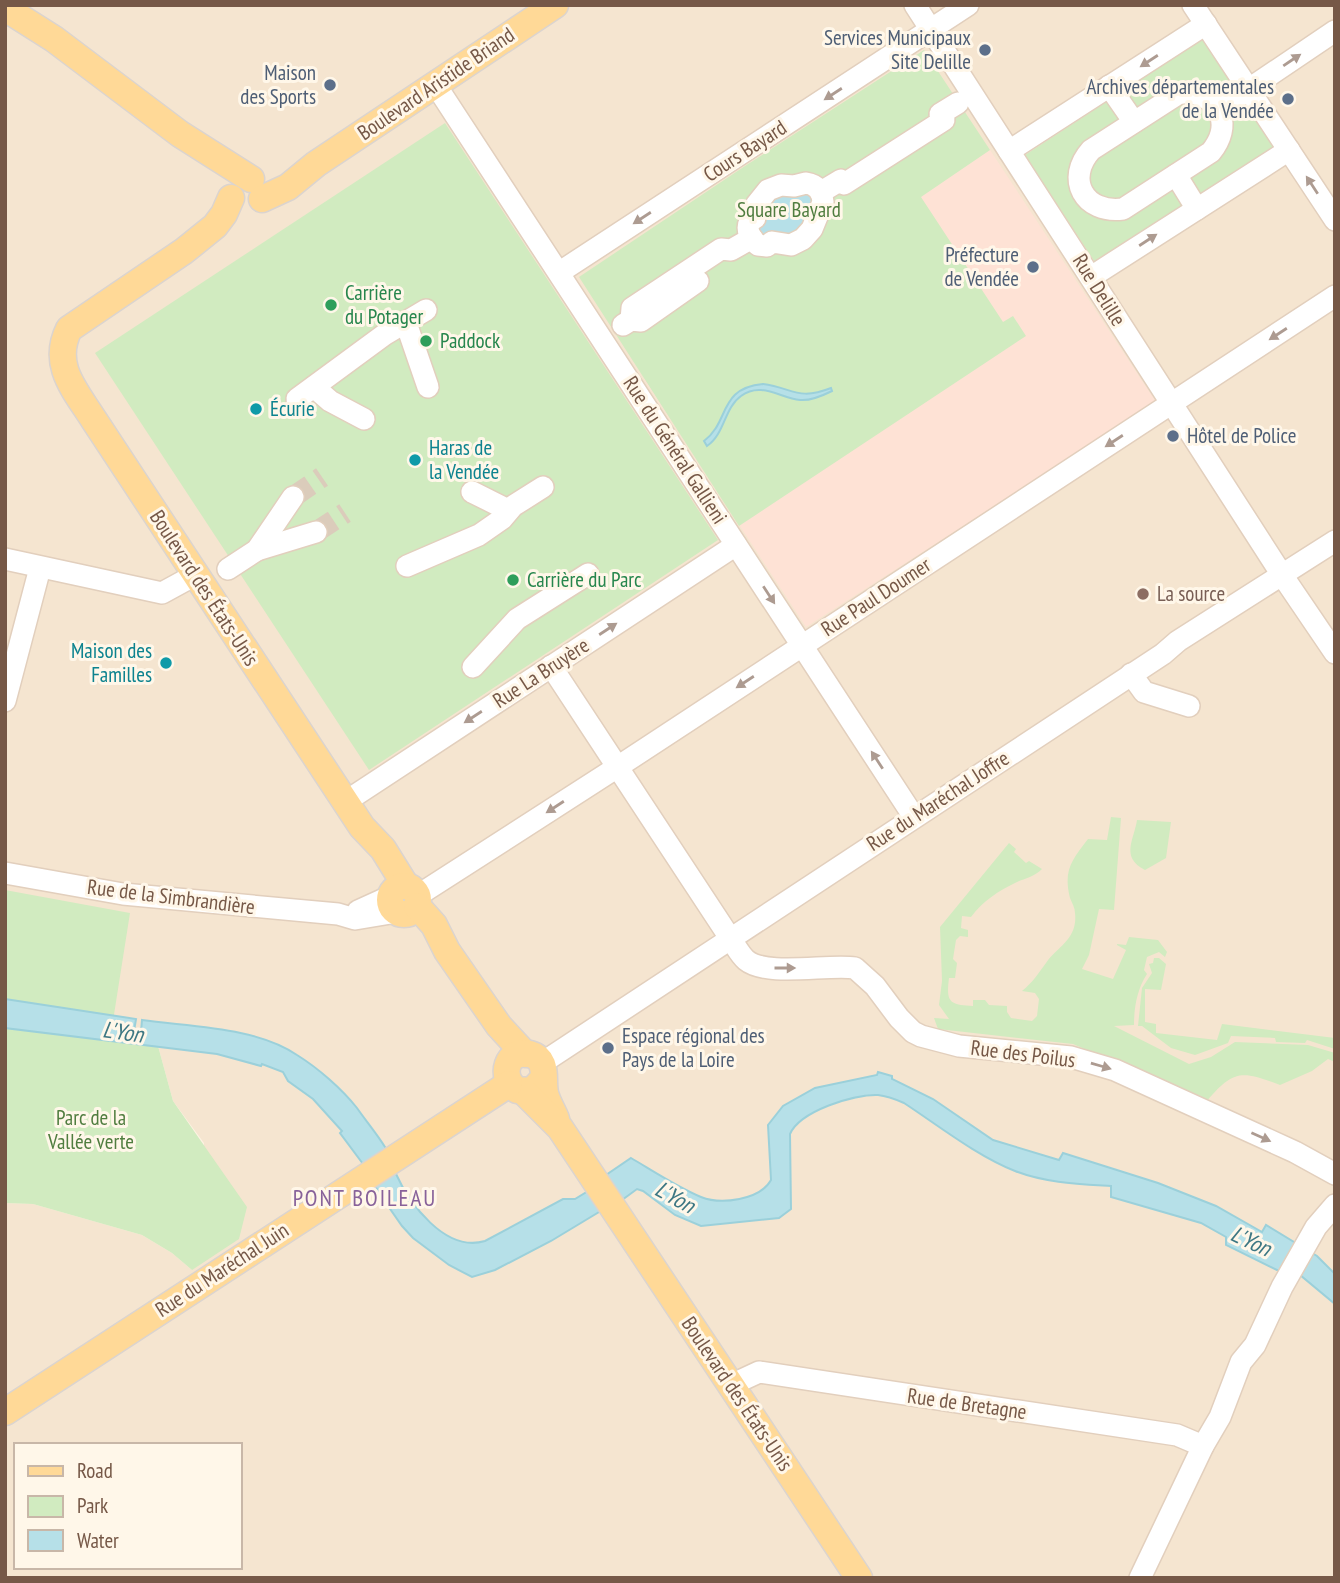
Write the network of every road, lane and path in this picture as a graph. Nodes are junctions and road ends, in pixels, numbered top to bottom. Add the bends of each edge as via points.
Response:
1 (555, 5) edge
2 (915, 5) edge
3 (968, 5) edge
4 (1194, 5) edge
5 (5, 8) edge
6 (1206, 24) junction
7 (931, 29) junction
8 (1335, 31) edge
9 (435, 84) junction
10 (1109, 86) junction
11 (1248, 89) junction
12 (949, 109) dead end
13 (1218, 110) junction
14 (1134, 122) junction
15 (1289, 150) junction
16 (1009, 151) junction
17 (1176, 175) junction
18 (821, 192) junction
19 (1083, 192) junction
20 (247, 193) junction
21 (1197, 209) junction
22 (1049, 213) junction
23 (1335, 220) edge
24 (744, 243) junction
25 (560, 272) junction
26 (1091, 277) junction
27 (1335, 296) edge
28 (426, 310) dead end
29 (406, 323) junction
30 (625, 323) dead end
31 (62, 342) joint
32 (428, 387) dead end
33 (1171, 404) junction
34 (364, 419) dead end
35 (543, 487) dead end
36 (472, 492) dead end
37 (293, 497) tunnel mouth
38 (508, 510) junction
39 (316, 532) tunnel mouth
40 (1335, 541) edge
41 (736, 545) junction
42 (257, 550) junction
43 (5, 559) edge
44 (407, 566) dead end
45 (40, 568) junction
46 (228, 569) dead end
47 (588, 574) dead end
48 (195, 575) junction
49 (1282, 575) junction
50 (802, 645) junction
51 (1335, 653) edge
52 (551, 666) junction
53 (473, 667) dead end
54 (1131, 674) junction
55 (5, 701) edge
56 (1189, 706) dead end
57 (616, 768) junction
58 (345, 802) junction
59 (914, 817) junction
60 (5, 873) edge
61 (404, 900) junction
62 (730, 938) junction
63 (525, 1073) junction
64 (1335, 1174) edge
65 (1335, 1205) edge
66 (731, 1385) junction
67 (5, 1412) edge
68 (1203, 1446) junction
69 (859, 1578) edge
70 (1140, 1578) edge

1 - 9 main road, Boulevard Aristide Briand
2 - 7 street, Rue Delille
3 - 7 street, Cours Bayard
4 - 6 street
5 - 20 main road via 54,38 180,134
6 -> 10 street
6 - 11 street
7 - 16 street, Rue Delille
7 -> 25 street, Cours Bayard
11 -> 8 street
9 - 20 main road, Boulevard Aristide Briand via 288,187
9 - 25 street, Rue du Général Gallieni
10 - 14 street
10 - 16 street
11 - 13 street
11 - 15 street
12 - 18 street via 944,120 844,184 841,180
13 - 14 street via 1189,92 1178,94
13 - 17 street via 1222,120 1218,143 1212,152
14 - 19 street via 1083,158 1079,181
15 - 21 street
23 -> 15 street
16 - 22 street, Rue Delille
17 - 19 street via 1123,209 1100,208
17 - 21 street
18 - 24 street via 822,206 803,239 791,245
18 - 24 street via 806,183 768,190 759,199
19 - 22 street
20 - 31 main road, Boulevard Aristide Briand via 220,233 184,251 69,329
26 -> 21 street
22 - 26 street, Rue Delille
24 - 30 street via 730,259 641,321
25 - 41 street, Rue du Général Gallieni
26 - 33 street, Rue Delille
27 -> 33 street, Rue Paul Doumer
28 - 29 street
29 - 32 street
29 - 34 street via 305,393
31 - 48 main road, Boulevard des États-Unis via 66,376
33 - 49 street, Rue Delille
33 -> 50 street, Rue Paul Doumer
35 - 38 street
36 - 38 street
37 - 42 street
38 - 44 street via 479,536
39 - 42 street
40 - 49 street, Rue du Maréchal Joffre
41 -> 50 street, Rue du Général Gallieni
52 -> 41 street, Rue La Bruyère
42 - 46 street
43 - 45 street
45 - 48 street via 162,593
45 - 55 street
47 - 53 street via 517,619
48 - 58 main road, Boulevard des États-Unis
49 - 51 street, Rue Delille
49 - 54 street, Rue du Maréchal Joffre
50 -> 57 street, Rue Paul Doumer
59 -> 50 street, Rue du Général Gallieni
52 - 57 street, Rue des Poilus
52 -> 58 street, Rue La Bruyère
54 - 56 street via 1144,692
54 - 59 street, Rue du Maréchal Joffre
57 -> 61 street, Rue Paul Doumer
57 - 62 street, Rue des Poilus
58 - 61 main road, Boulevard des États-Unis via 383,849
59 - 62 street, Rue du Maréchal Joffre
60 - 61 street, Rue de la Simbrandière via 123,894 338,914
61 - 63 main road, Boulevard des États-Unis via 447,951 505,1035
62 - 63 street, Rue du Maréchal Joffre
62 -> 64 street, Rue des Poilus via 753,965 855,968 899,1018 922,1036 959,1046 1071,1057 1115,1070
63 - 66 main road, Boulevard des États-Unis via 545,1093 560,1128
63 - 67 main road, Rue du Maréchal Juin
65 - 68 street via 1316,1227 1255,1345 1241,1362 1224,1409
66 - 68 street, Rue de Bretagne via 760,1372 1177,1435
66 - 69 main road, Boulevard des États-Unis
68 - 70 street

